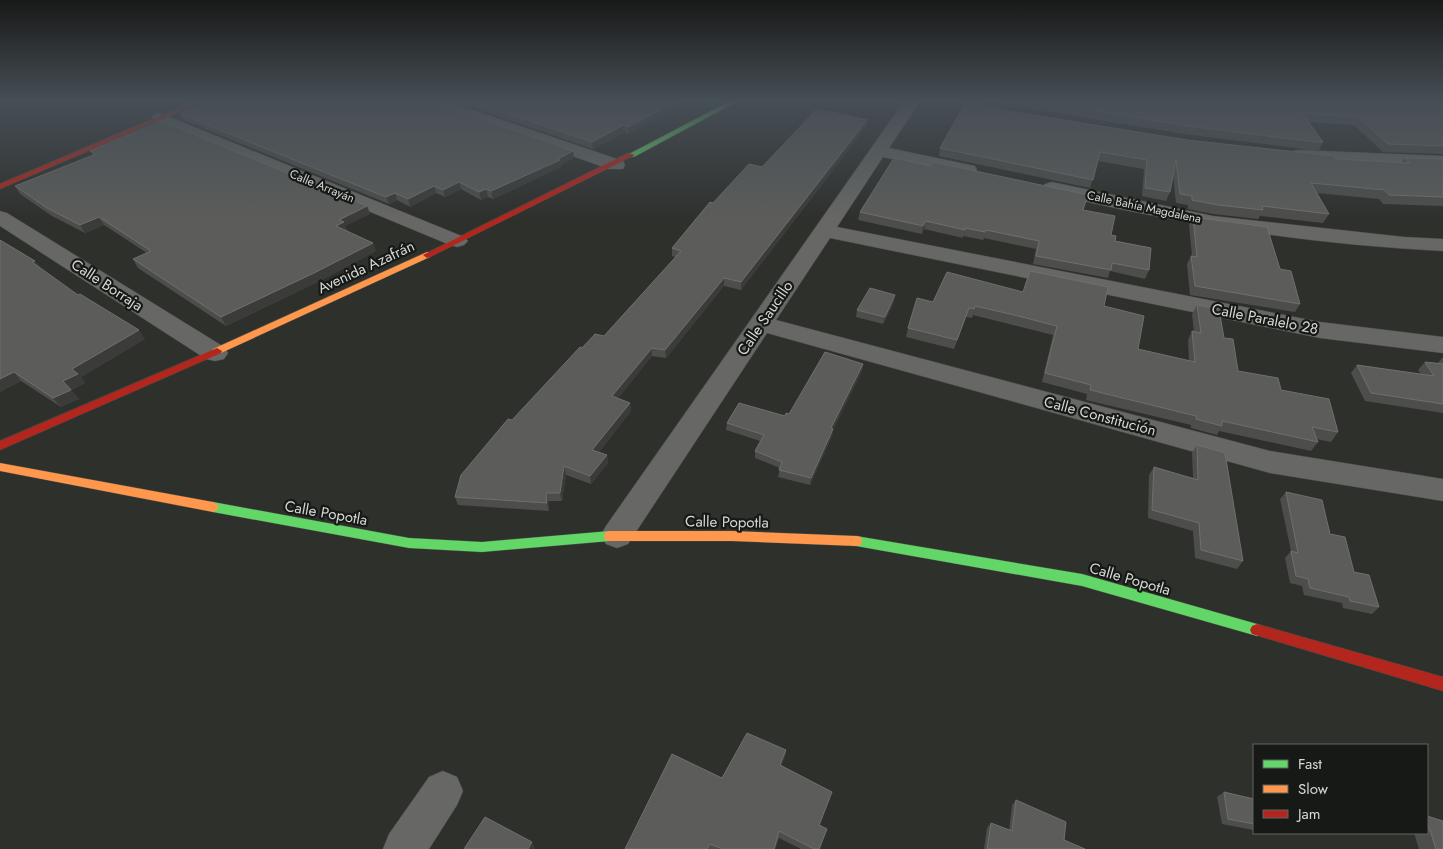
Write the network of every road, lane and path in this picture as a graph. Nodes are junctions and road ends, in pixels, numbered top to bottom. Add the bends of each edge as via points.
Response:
1 (110, 140) edge
2 (212, 140) edge
3 (543, 140) edge
4 (663, 140) edge
5 (886, 140) edge
6 (878, 151) junction
7 (1282, 153) edge
8 (1443, 161) edge
9 (616, 165) junction
10 (983, 174) edge
11 (1031, 184) edge
12 (0, 187) edge
13 (0, 216) edge
14 (824, 231) junction
15 (457, 241) junction
16 (1443, 245) edge
17 (761, 324) junction
18 (1443, 344) edge
19 (215, 353) junction
20 (0, 446) edge
21 (0, 467) edge
22 (1443, 490) edge
23 (617, 535) junction
24 (1443, 684) edge
25 (443, 791) dead end
26 (404, 849) edge

1 - 12 street
2 - 15 street, Calle Arrayán
3 - 9 street
4 - 9 street, Avenida Azafrán
5 - 6 street, Calle Saucillo
6 - 10 street
6 - 14 street, Calle Saucillo
7 - 8 street via 1311,157
9 - 15 street, Avenida Azafrán
11 - 16 street, Calle Bahía Magdalena via 1213,222
13 - 19 street, Calle Borraja
14 - 17 street, Calle Saucillo
14 - 18 street, Calle Paralelo 28 via 1320,330
15 - 19 street, Avenida Azafrán
17 - 22 street, Calle Constitución via 1270,462
17 - 23 street, Calle Saucillo
19 - 20 street, Avenida Azafrán
21 - 23 street, Calle Popotla via 409,543 482,547
23 - 24 street, Calle Popotla via 856,541 1082,580
25 - 26 street

